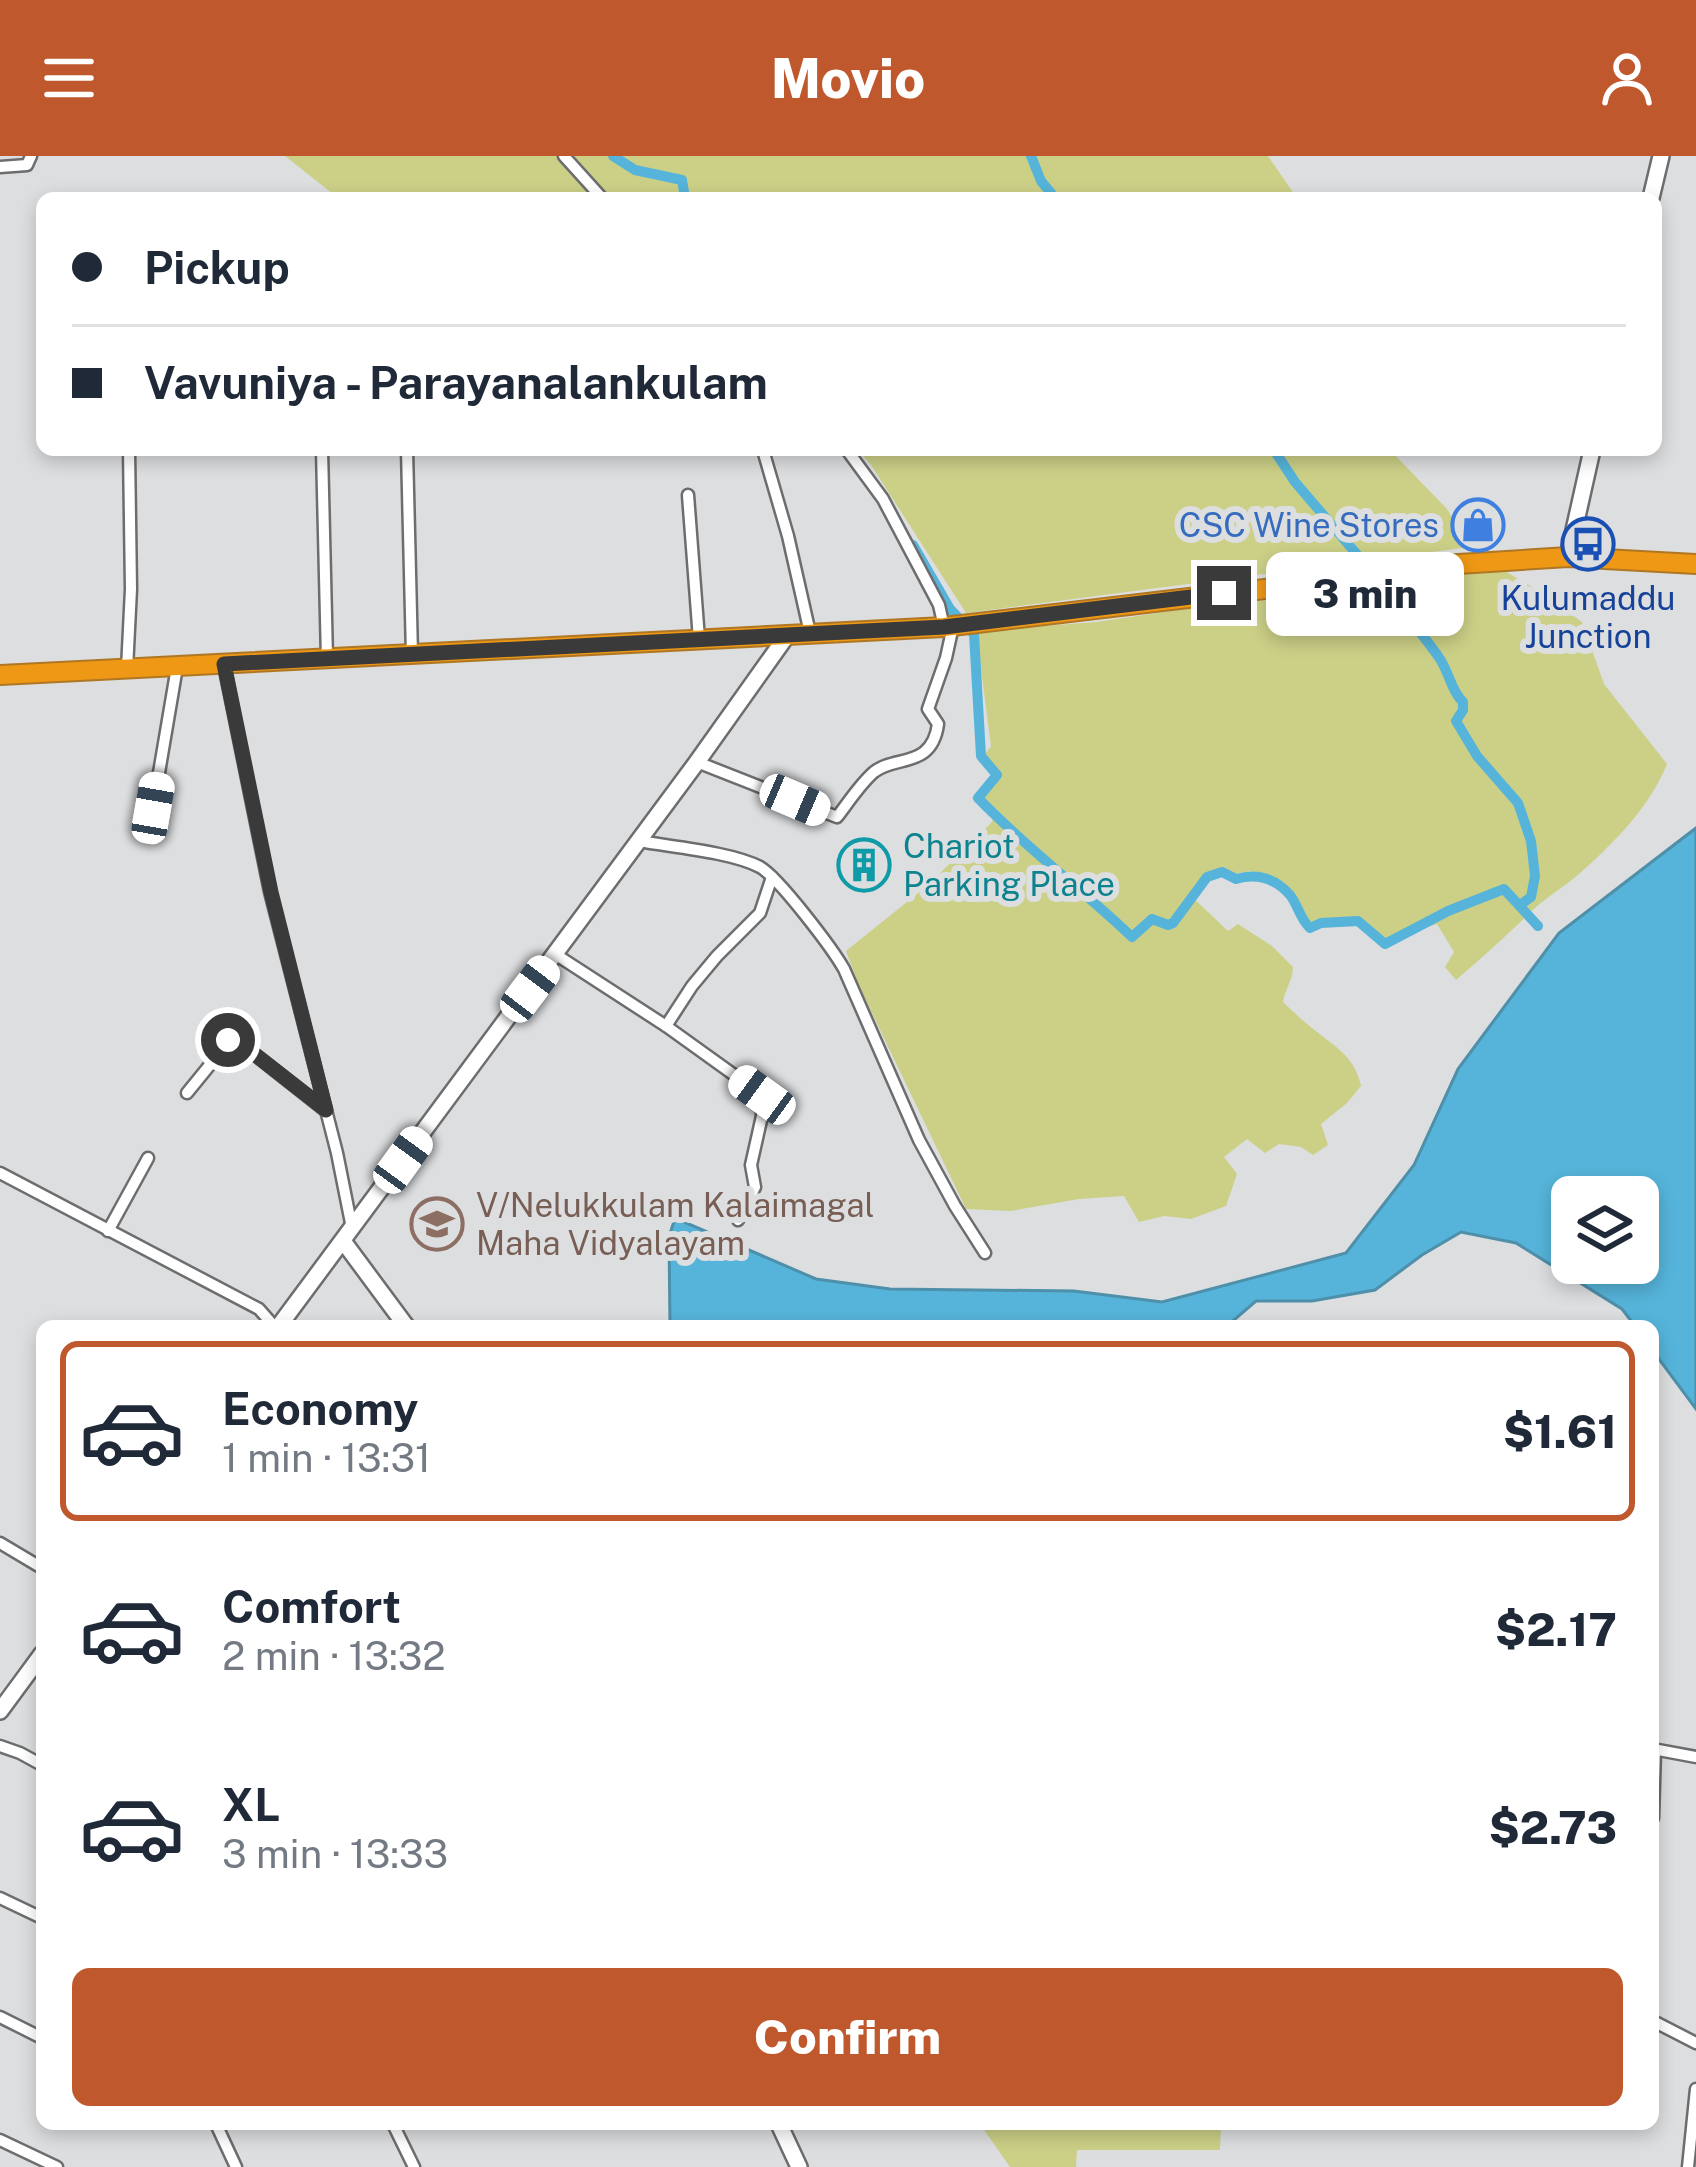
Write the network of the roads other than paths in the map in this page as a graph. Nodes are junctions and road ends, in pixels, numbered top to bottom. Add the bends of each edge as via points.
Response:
1 (31, 156) edge
2 (564, 156) edge
3 (1661, 156) edge
4 (0, 167) edge
5 (597, 192) edge
6 (1652, 192) edge
7 (129, 456) edge
8 (322, 456) edge
9 (407, 456) edge
10 (765, 456) edge
11 (851, 456) edge
12 (1591, 456) edge
13 (688, 495) dead end
14 (1568, 557) junction
15 (1696, 564) edge
16 (948, 627) junction
17 (810, 633) junction
18 (788, 634) junction
19 (699, 639) junction
20 (412, 655) junction
21 (327, 659) junction
22 (224, 664) junction
23 (177, 667) junction
24 (127, 670) junction
25 (0, 675) edge
26 (698, 762) junction
27 (153, 808) dead end
28 (639, 841) junction
29 (772, 877) junction
30 (555, 955) junction
31 (666, 1026) junction
32 (187, 1093) dead end
33 (326, 1110) junction
34 (148, 1158) dead end
35 (0, 1173) edge
36 (738, 1220) dead end
37 (108, 1231) junction
38 (348, 1234) junction
39 (985, 1253) dead end
40 (270, 1320) edge
41 (281, 1320) edge
42 (402, 1320) edge
43 (0, 1544) edge
44 (36, 1565) edge
45 (36, 1662) edge
46 (0, 1711) edge
47 (0, 1746) edge
48 (1659, 1750) edge
49 (1696, 1757) edge
50 (36, 1762) edge
51 (0, 1898) edge
52 (36, 1915) edge
53 (0, 2017) edge
54 (1659, 2024) edge
55 (36, 2035) edge
56 (1696, 2043) edge
57 (1696, 2089) edge
58 (219, 2130) edge
59 (396, 2130) edge
60 (782, 2130) edge
61 (0, 2140) edge
62 (57, 2167) edge
63 (236, 2167) edge
64 (414, 2167) edge
65 (799, 2167) edge
66 (1688, 2167) edge

1 - 4 street via 27,165
2 - 5 street
3 - 6 main road
7 - 24 street
8 - 21 street
9 - 20 street
10 - 17 street
11 - 16 street via 883,499
12 - 14 main road
13 - 19 street
14 - 15 highway
14 - 16 highway via 1411,567
16 - 17 highway
16 - 26 street via 928,709 936,734 922,754 876,770 837,817
17 - 18 highway
18 - 19 highway
18 - 26 main road
19 - 20 highway
20 - 21 highway
21 - 22 highway
22 - 23 highway
22 - 33 street
23 - 24 highway
23 - 27 street
24 - 25 highway
26 - 28 main road
28 - 29 street via 729,858
28 - 30 main road
29 - 31 street via 760,914 704,971
29 - 39 street via 844,969 919,1140
30 - 31 street
30 - 38 main road
31 - 36 street via 762,1095 755,1187
32 - 33 street via 231,1039
33 - 38 street
34 - 37 street
35 - 37 street
37 - 40 street
38 - 41 main road
38 - 42 main road
43 - 44 street
45 - 46 main road
47 - 50 street
48 - 49 street
51 - 52 street
53 - 55 street
54 - 56 street
57 - 66 street
58 - 63 street
59 - 64 street
60 - 65 main road
61 - 62 street

